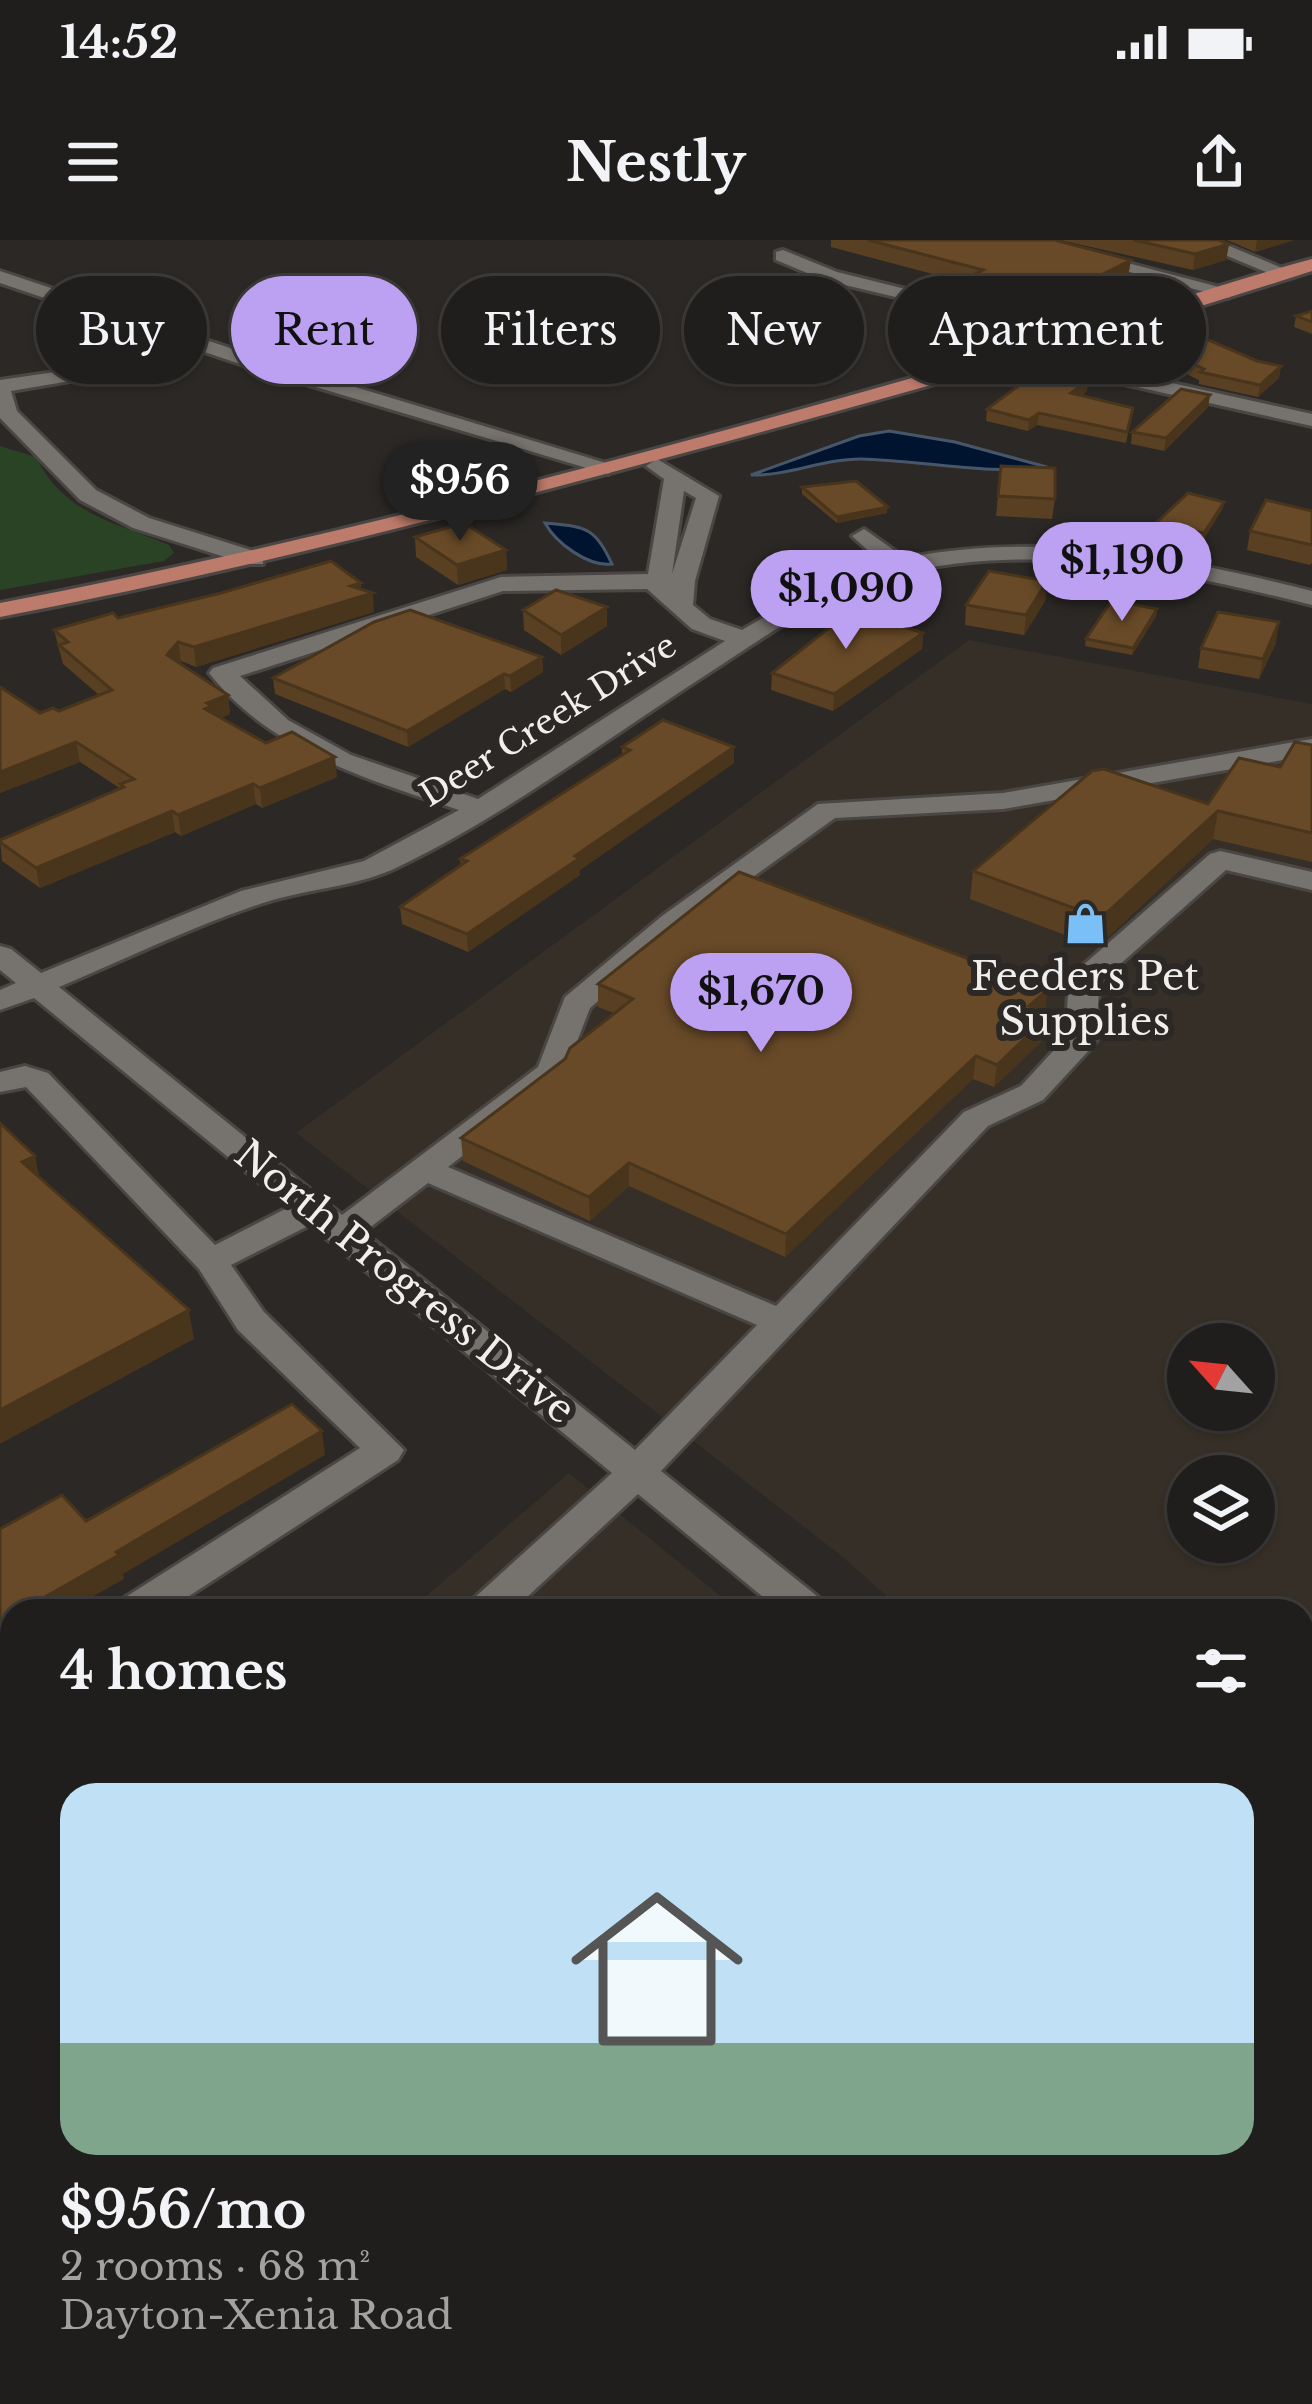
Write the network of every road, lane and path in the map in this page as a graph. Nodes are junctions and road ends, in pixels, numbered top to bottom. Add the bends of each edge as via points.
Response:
1 (1018, 240) edge
2 (1198, 240) edge
3 (783, 256) dead end
4 (1312, 265) edge
5 (1286, 274) junction
6 (0, 278) edge
7 (888, 290) edge
8 (1233, 291) junction
9 (1206, 300) edge
10 (36, 381) edge
11 (919, 384) edge
12 (1152, 384) edge
13 (0, 387) edge
14 (1312, 419) edge
15 (642, 458) junction
16 (608, 466) junction
17 (674, 478) junction
18 (864, 536) dead end
19 (255, 559) junction
20 (902, 567) junction
21 (671, 580) junction
22 (1312, 598) edge
23 (0, 610) edge
24 (744, 639) junction
25 (1312, 747) edge
26 (478, 808) junction
27 (1312, 881) edge
28 (0, 955) edge
29 (40, 987) junction
30 (0, 1001) edge
31 (0, 1082) edge
32 (424, 1169) junction
33 (313, 1209) junction
34 (342, 1232) junction
35 (212, 1261) junction
36 (781, 1322) junction
37 (638, 1471) junction
38 (154, 1599) edge
39 (499, 1599) edge
40 (793, 1599) edge

1 - 8 street
2 - 5 street
3 - 7 street
4 - 5 main road
5 - 8 main road
6 - 16 street via 277,370
8 - 9 main road
10 - 13 street
11 - 15 main road
12 - 14 street
13 - 19 street via 8,413 73,485 141,523
15 - 16 main road
15 - 17 street
16 - 19 main road
17 - 21 street
17 - 21 street via 708,496
18 - 20 street
19 - 23 main road
20 - 22 street, Deer Creek Drive via 976,554 1125,557
20 - 24 street, Deer Creek Drive via 832,590
21 - 24 street via 658,586 681,609
21 - 26 street via 501,584 222,673 279,726 342,761
24 - 26 street, Deer Creek Drive
25 - 32 street via 1004,801 828,810 672,922 576,1004 552,1071
26 - 29 street, Deer Creek Drive via 389,861 254,896
27 - 36 street via 1220,860 1084,980 1081,1040 1032,1093 976,1119
28 - 29 street, North Progress Drive
29 - 30 street, Deer Creek Drive
29 - 33 street, North Progress Drive
31 - 35 street via 37,1080
32 - 34 street
32 - 36 street
33 - 34 street, North Progress Drive
33 - 35 street
34 - 37 street, North Progress Drive
35 - 38 street via 251,1321 385,1450
36 - 37 street
37 - 39 street
37 - 40 street, North Progress Drive

